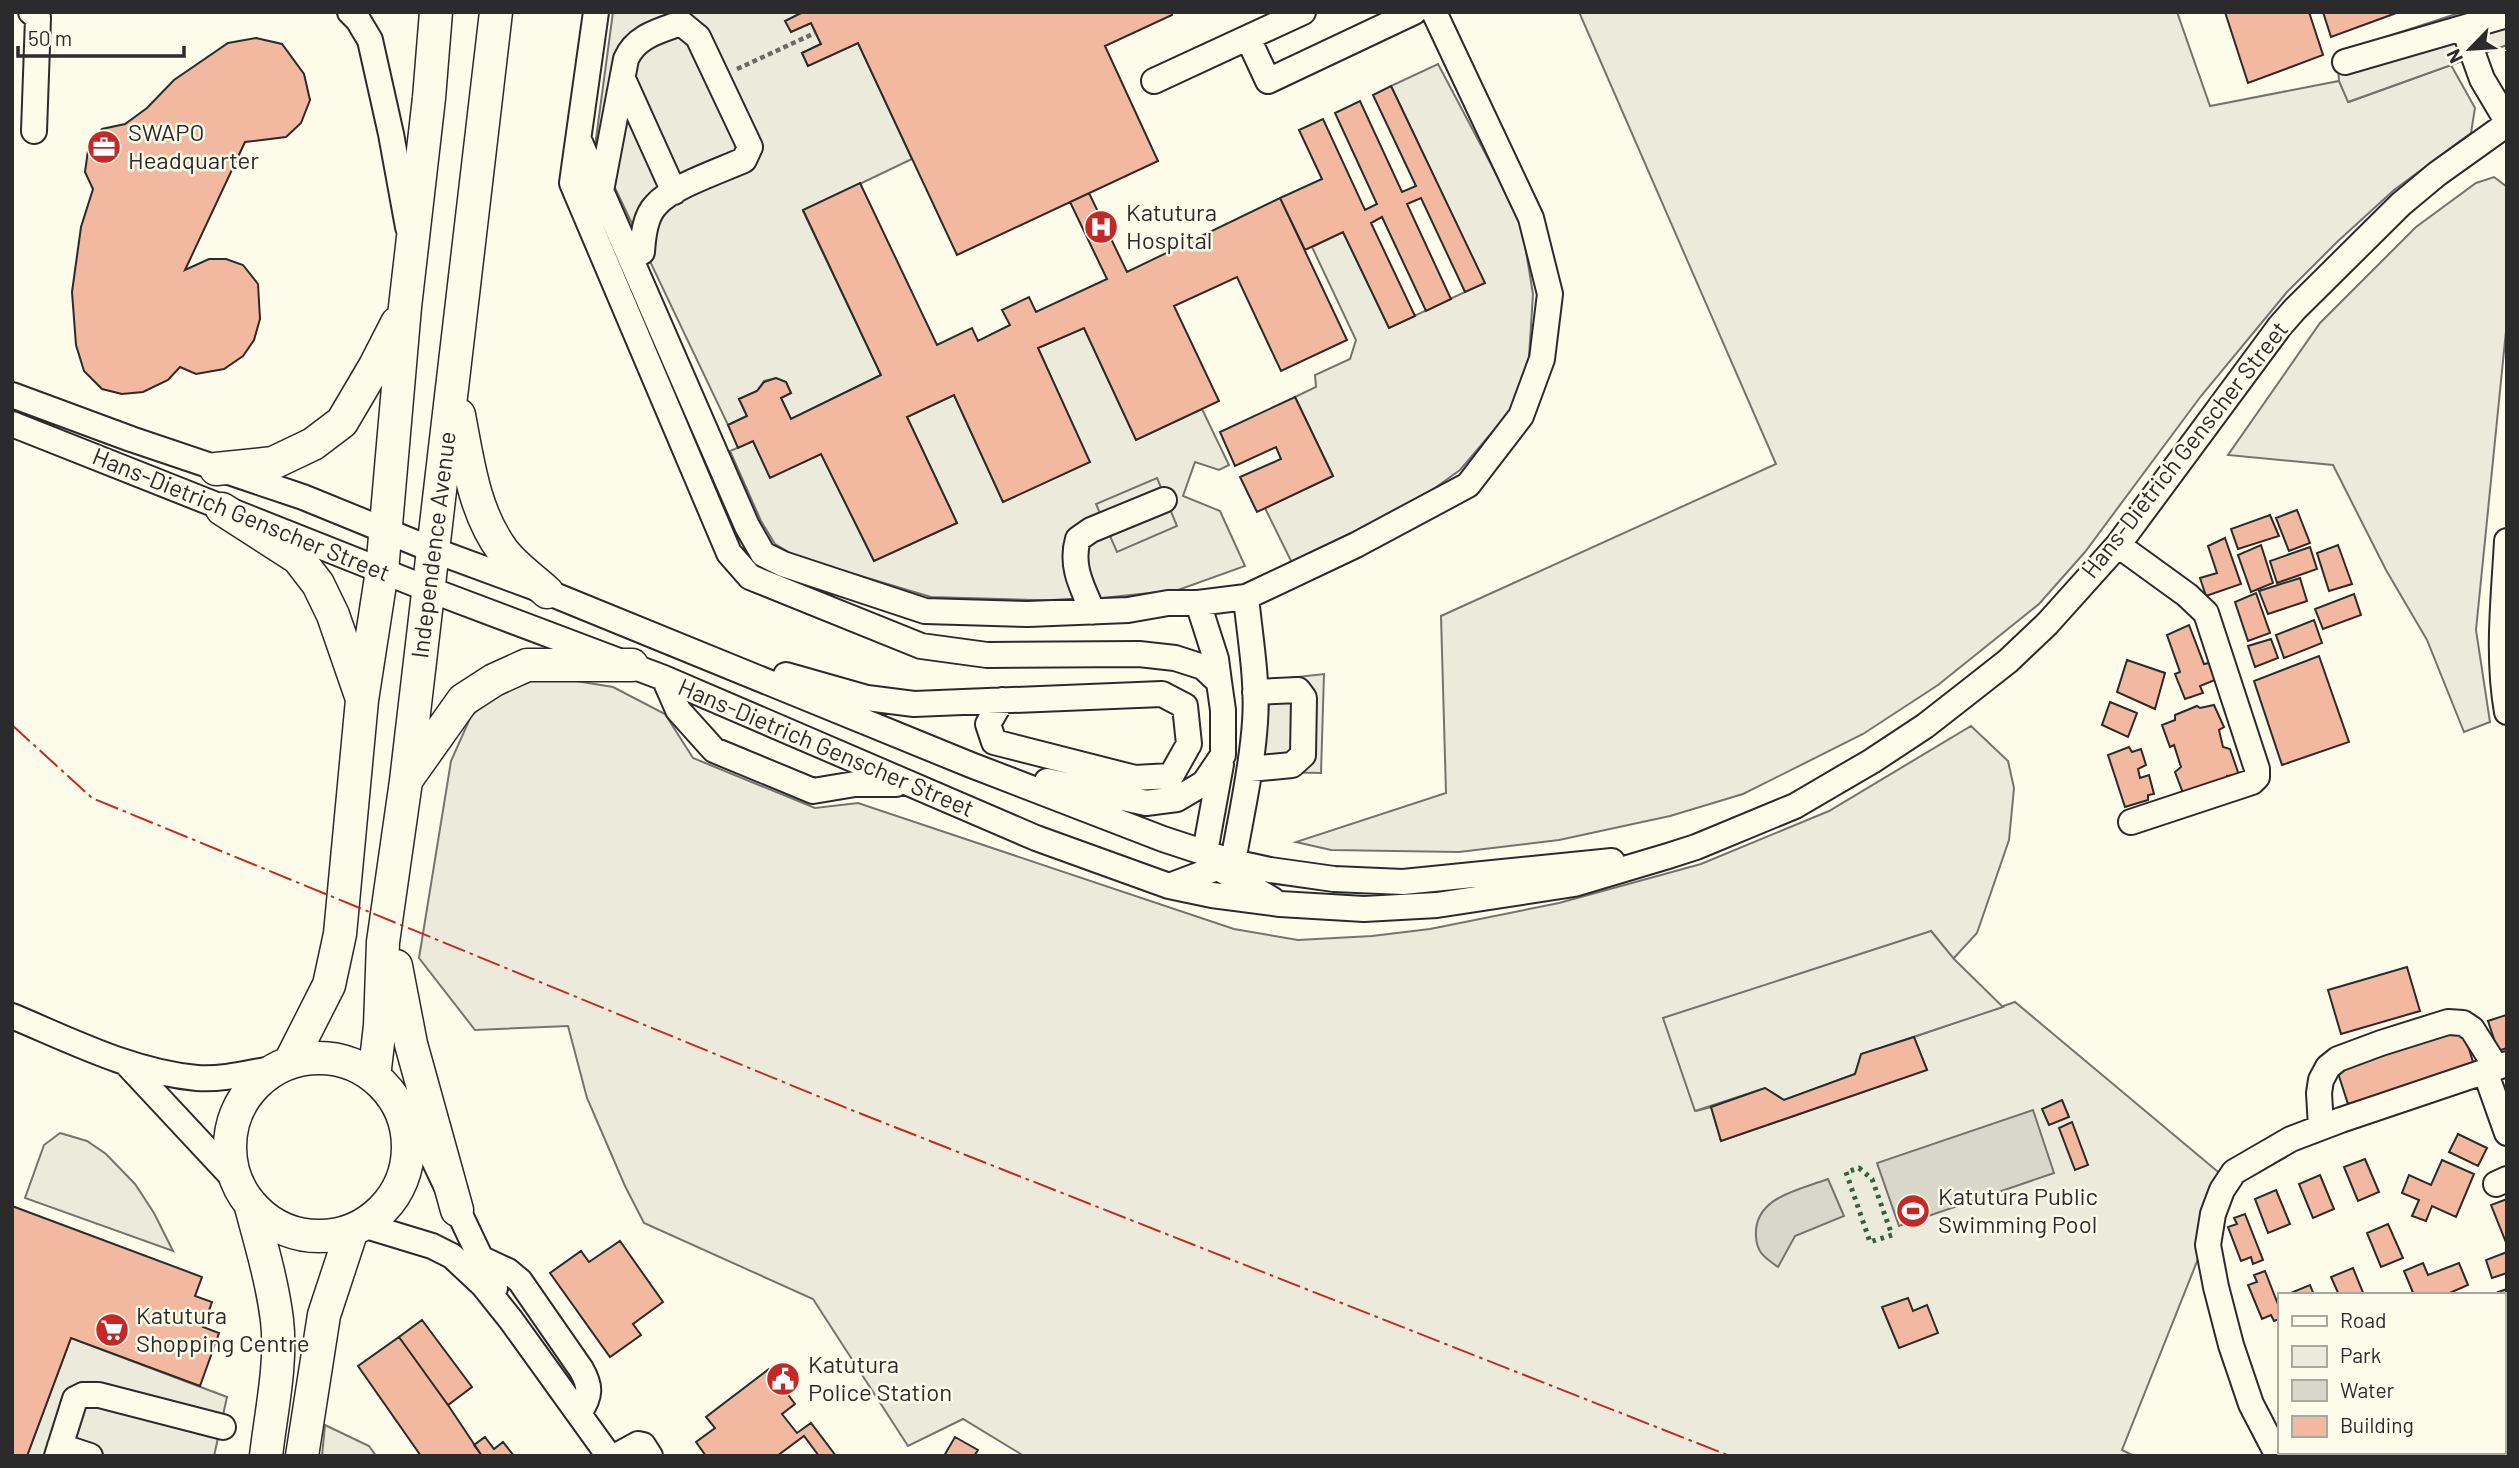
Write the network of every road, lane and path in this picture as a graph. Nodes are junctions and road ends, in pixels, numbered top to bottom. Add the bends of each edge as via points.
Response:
1 (32, 12) edge
2 (350, 12) edge
3 (436, 12) edge
4 (496, 12) edge
5 (596, 12) edge
6 (1303, 12) edge
7 (1414, 12) edge
8 (1434, 12) edge
9 (2507, 15) edge
10 (2464, 29) junction
11 (815, 33) dead end
12 (1248, 38) junction
13 (2345, 62) dead end
14 (623, 79) junction
15 (717, 79) junction
16 (1154, 81) dead end
17 (2507, 123) edge
18 (34, 131) dead end
19 (579, 140) junction
20 (601, 191) junction
21 (674, 192) junction
22 (411, 244) junction
23 (642, 251) dead end
24 (405, 307) junction
25 (453, 382) junction
26 (12, 395) edge
27 (12, 424) edge
28 (216, 469) junction
29 (1164, 500) dead end
30 (222, 509) junction
31 (384, 530) junction
32 (2507, 541) edge
33 (2118, 545) junction
34 (433, 550) junction
35 (382, 571) junction
36 (428, 589) junction
37 (547, 592) junction
38 (1246, 597) junction
39 (1198, 603) junction
40 (1093, 612) junction
41 (671, 643) junction
42 (632, 665) junction
43 (664, 678) junction
44 (1219, 682) junction
45 (1255, 692) junction
46 (362, 700) junction
47 (1002, 700) junction
48 (2507, 712) edge
49 (1189, 744) junction
50 (1223, 750) junction
51 (971, 765) junction
52 (1250, 769) junction
53 (406, 781) junction
54 (915, 786) junction
55 (2131, 822) dead end
56 (1668, 856) junction
57 (1219, 861) junction
58 (1169, 886) junction
59 (1280, 904) junction
60 (389, 905) junction
61 (12, 1016) edge
62 (127, 1064) junction
63 (284, 1065) junction
64 (2496, 1067) edge
65 (374, 1077) junction
66 (396, 1102) junction
67 (2321, 1127) junction
68 (2507, 1133) edge
69 (244, 1193) junction
70 (457, 1210) junction
71 (357, 1228) junction
72 (480, 1258) junction
73 (511, 1320) junction
74 (579, 1413) junction
75 (223, 1427) dead end
76 (58, 1451) edge
77 (89, 1456) edge
78 (266, 1456) edge
79 (302, 1456) edge
80 (609, 1456) edge
81 (616, 1456) edge
82 (650, 1456) edge
83 (2278, 1456) edge

1 - 18 street via 38,18
2 - 22 street via 370,40
3 - 22 main road, Independence Avenue
4 - 25 main road, Independence Avenue
5 - 19 street
6 - 12 street
7 - 12 street via 1268,81
8 - 38 street via 1531,218 1550,294 1542,359 1521,416 1468,485
9 - 10 street
10 - 13 street
10 - 17 street via 2482,79
11 - 15 path
12 - 16 street
14 - 15 street via 632,46 681,23 698,37
14 - 20 street
14 - 21 street
15 - 21 street via 750,147 744,160
17 - 33 street, Hans-Dietrich Genscher Street via 2401,204 2295,309
19 - 20 street
19 - 44 street via 572,183 729,553 750,577 921,646 987,655 1175,657 1203,667
20 - 40 street via 763,554 925,611
21 - 23 street via 656,203 650,213
22 - 24 main road, Independence Avenue
24 - 28 main road via 342,422 313,444 274,463
24 - 31 main road, Independence Avenue
25 - 34 main road, Independence Avenue
25 - 37 main road via 483,517 505,553
26 - 28 street, Hans-Dietrich Genscher Street
27 - 30 street, Hans-Dietrich Genscher Street
28 - 31 street, Hans-Dietrich Genscher Street
29 - 40 street via 1078,539 1074,567
30 - 35 street, Hans-Dietrich Genscher Street
30 - 46 main road via 298,558 318,583
31 - 34 street, Hans-Dietrich Genscher Street
31 - 35 main road, Independence Avenue
32 - 48 street via 2501,662
33 - 55 street via 2206,613 2258,769 2252,782
33 - 56 street, Hans-Dietrich Genscher Street via 2008,661 1925,726 1795,806
34 - 36 main road, Independence Avenue
34 - 37 street, Hans-Dietrich Genscher Street
35 - 36 street, Hans-Dietrich Genscher Street
35 - 46 main road, Independence Avenue
36 - 42 street, Hans-Dietrich Genscher Street
36 - 53 main road, Independence Avenue
37 - 41 street, Hans-Dietrich Genscher Street
38 - 39 street
38 - 45 street
39 - 40 street
39 - 44 street
41 - 47 street via 867,698 914,704
41 - 51 street, Hans-Dietrich Genscher Street
42 - 43 street, Hans-Dietrich Genscher Street
42 - 53 main road via 527,665 494,680 463,700
43 - 54 street, Hans-Dietrich Genscher Street
43 - 54 street via 678,710 714,750 813,791 882,782
44 - 50 street
45 - 52 street
45 - 52 street via 1302,693 1303,755 1292,765
46 - 63 main road, Independence Avenue via 340,934 329,985
47 - 49 street via 1162,694 1185,706
47 - 49 street via 988,723 994,742 1135,778 1171,776
49 - 50 street
50 - 51 street via 1204,783 1177,799 1146,803
50 - 57 street
51 - 57 street, Hans-Dietrich Genscher Street
52 - 57 street
53 - 60 main road, Independence Avenue
54 - 58 street, Hans-Dietrich Genscher Street via 1035,838
56 - 57 street, Hans-Dietrich Genscher Street via 1403,882 1334,879
56 - 59 street, Hans-Dietrich Genscher Street via 1574,884 1437,905 1364,909
57 - 58 street
57 - 59 street
58 - 59 street, Hans-Dietrich Genscher Street
60 - 65 main road, Independence Avenue
60 - 70 main road via 408,1033
61 - 62 street
62 - 63 street via 199,1078
62 - 69 street
63 - 65 main road via 319,1058 348,1063
63 - 69 main road, Independence Avenue via 259,1081 235,1117 231,1162
64 - 67 street
64 - 67 street via 2472,1029 2463,1023 2448,1022 2381,1043 2328,1067 2319,1093
64 - 68 street
65 - 66 main road
66 - 70 street via 433,1158
66 - 71 main road via 408,1141 402,1180 379,1213
67 - 83 street via 2234,1172 2213,1214 2208,1245 2231,1345 2251,1404
69 - 71 main road via 266,1219 307,1236 330,1236
69 - 78 main road, Independence Avenue via 270,1280 277,1322 278,1358
70 - 72 street
71 - 73 street via 432,1246 452,1256
71 - 79 main road via 324,1315
72 - 73 street
72 - 74 street via 520,1281 581,1369 590,1392
73 - 74 street
74 - 80 street
75 - 76 street via 99,1395 83,1395 75,1399
76 - 77 street
81 - 82 street via 638,1444

